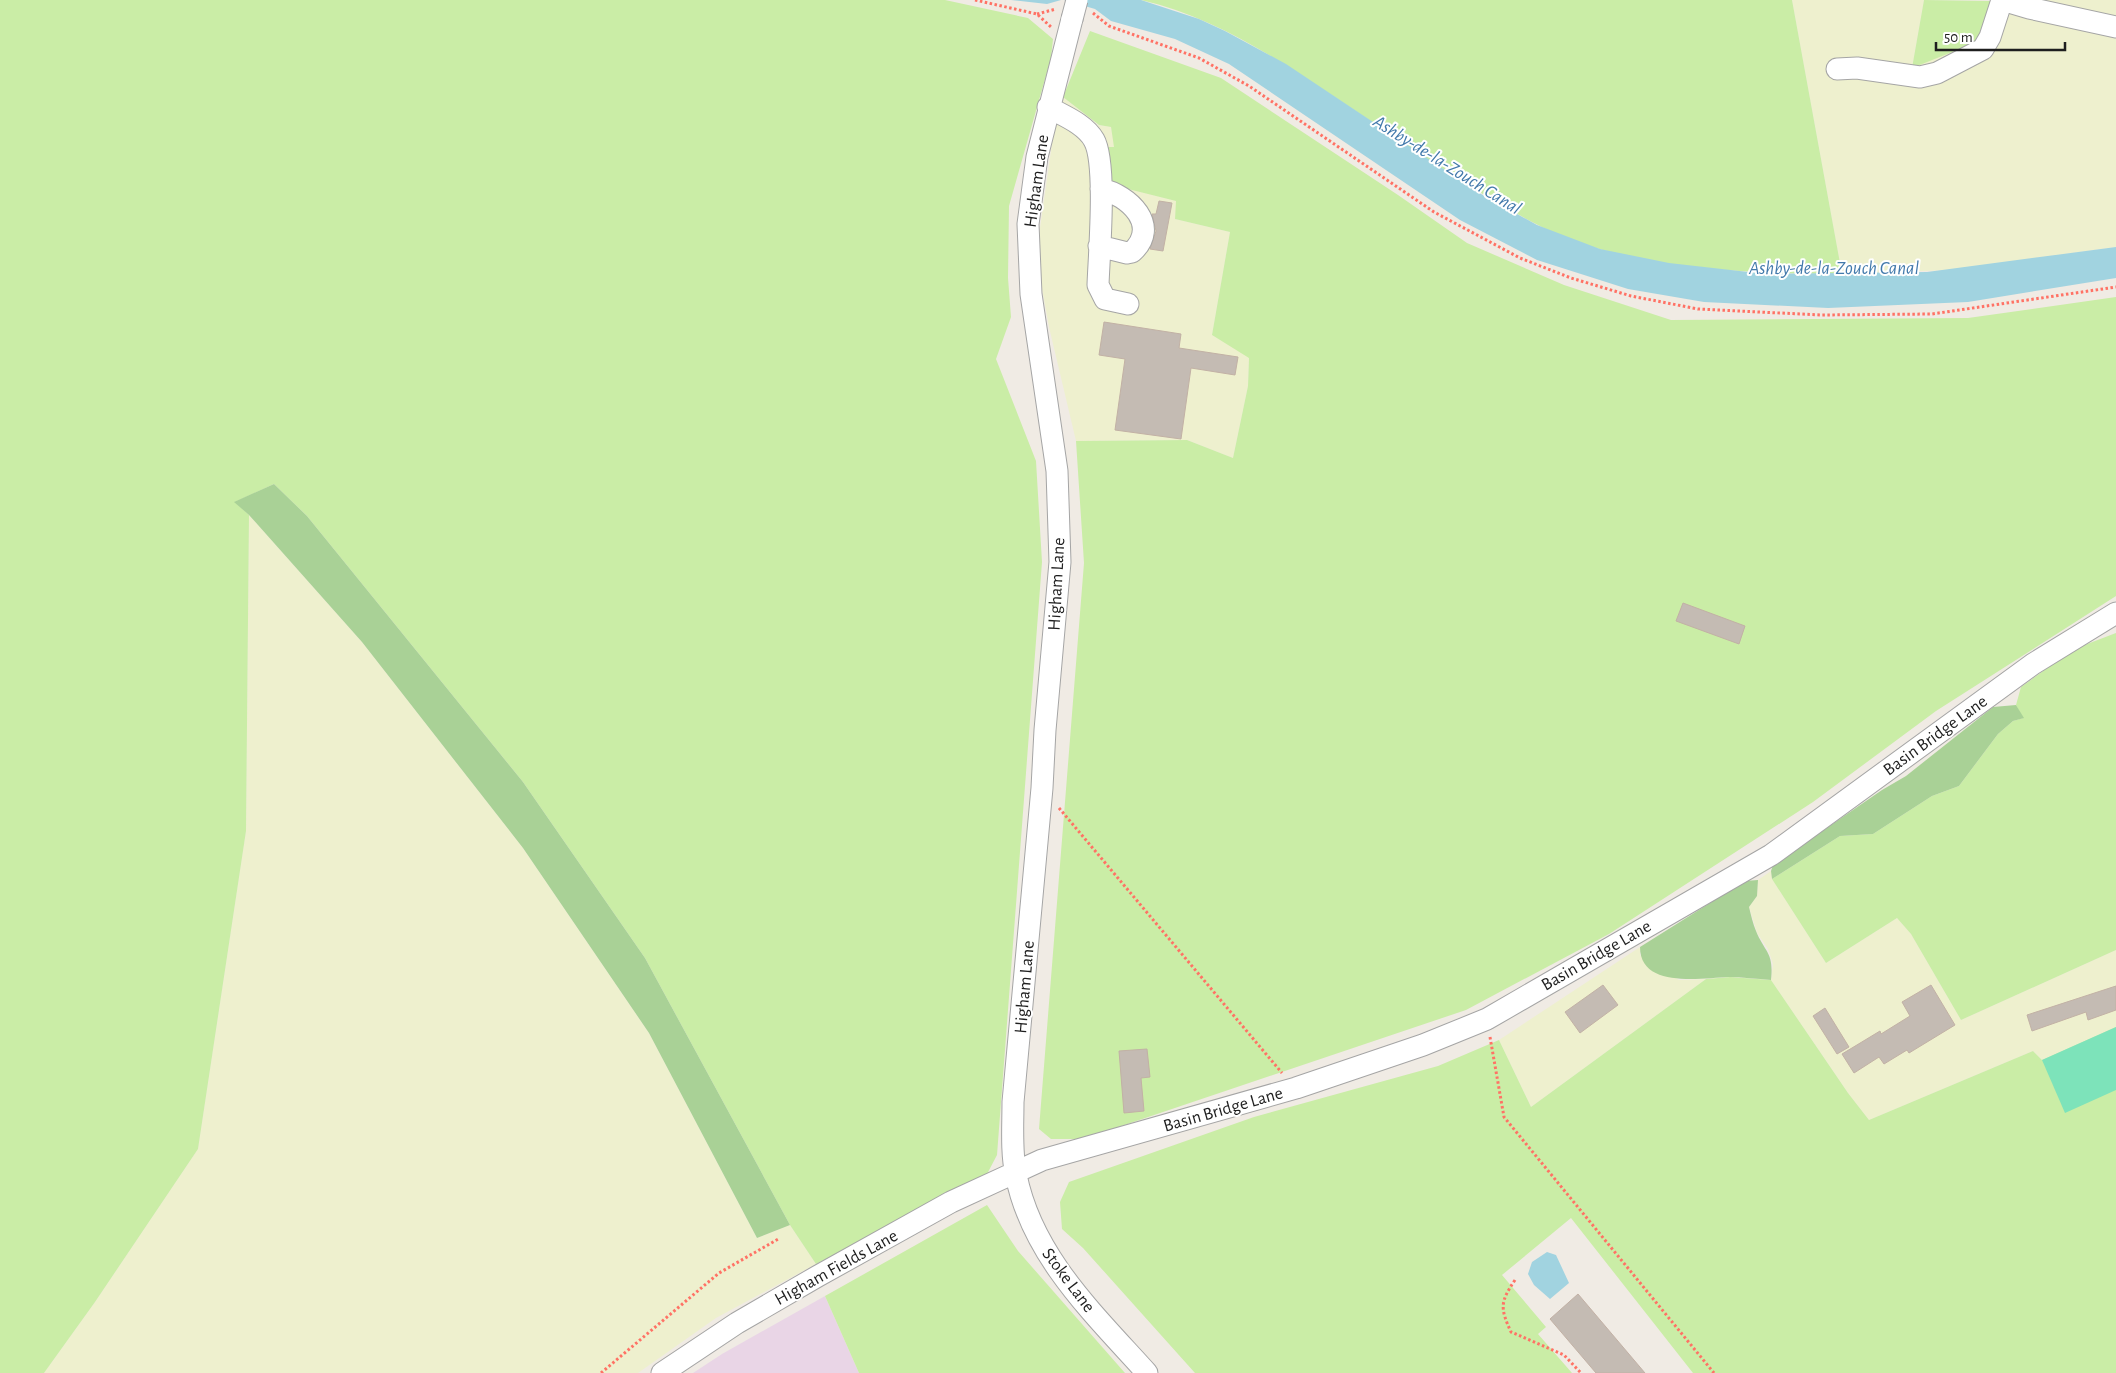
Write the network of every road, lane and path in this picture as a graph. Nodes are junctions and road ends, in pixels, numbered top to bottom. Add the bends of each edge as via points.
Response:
1 (976, 0) edge
2 (2002, 0) edge
3 (1075, 9) edge
4 (2116, 27) edge
5 (1837, 69) dead end
6 (1048, 107) junction
7 (1101, 189) junction
8 (1099, 246) junction
9 (2116, 287) edge
10 (1128, 304) dead end
11 (2116, 613) edge
12 (1042, 788) junction
13 (1487, 1019) junction
14 (1296, 1088) junction
15 (1015, 1173) junction
16 (780, 1238) dead end
17 (1515, 1280) dead end
18 (602, 1373) edge
19 (662, 1373) edge
20 (1147, 1373) edge
21 (1581, 1373) edge
22 (1714, 1373) edge

1 - 3 path via 1037,14
2 - 4 street
2 - 5 street via 1983,49 1937,73 1920,76 1857,68
3 - 6 street, Higham Lane
3 - 9 path via 1093,12 1109,26 1199,58 1249,86 1434,212 1520,258 1631,296 1698,309 1821,315 1932,314
6 - 7 street via 1075,122 1095,141
6 - 12 street, Higham Lane via 1028,224 1031,294 1057,471 1060,562
7 - 8 street
7 - 8 street via 1120,195 1132,204 1140,215 1142,234 1141,241 1132,252
8 - 10 street via 1100,293 1111,302
11 - 13 street, Basin Bridge Lane via 2033,664 1771,854
12 - 14 path
12 - 15 street, Higham Lane via 1013,1102
13 - 14 street, Basin Bridge Lane via 1423,1045
13 - 22 path via 1504,1116
14 - 15 street, Basin Bridge Lane via 1042,1160
15 - 19 street, Higham Fields Lane via 951,1202 818,1276
15 - 20 street, Stoke Lane via 1030,1224 1048,1255 1079,1297
16 - 18 path via 719,1273
17 - 21 path via 1504,1296 1503,1313 1511,1332 1564,1355

